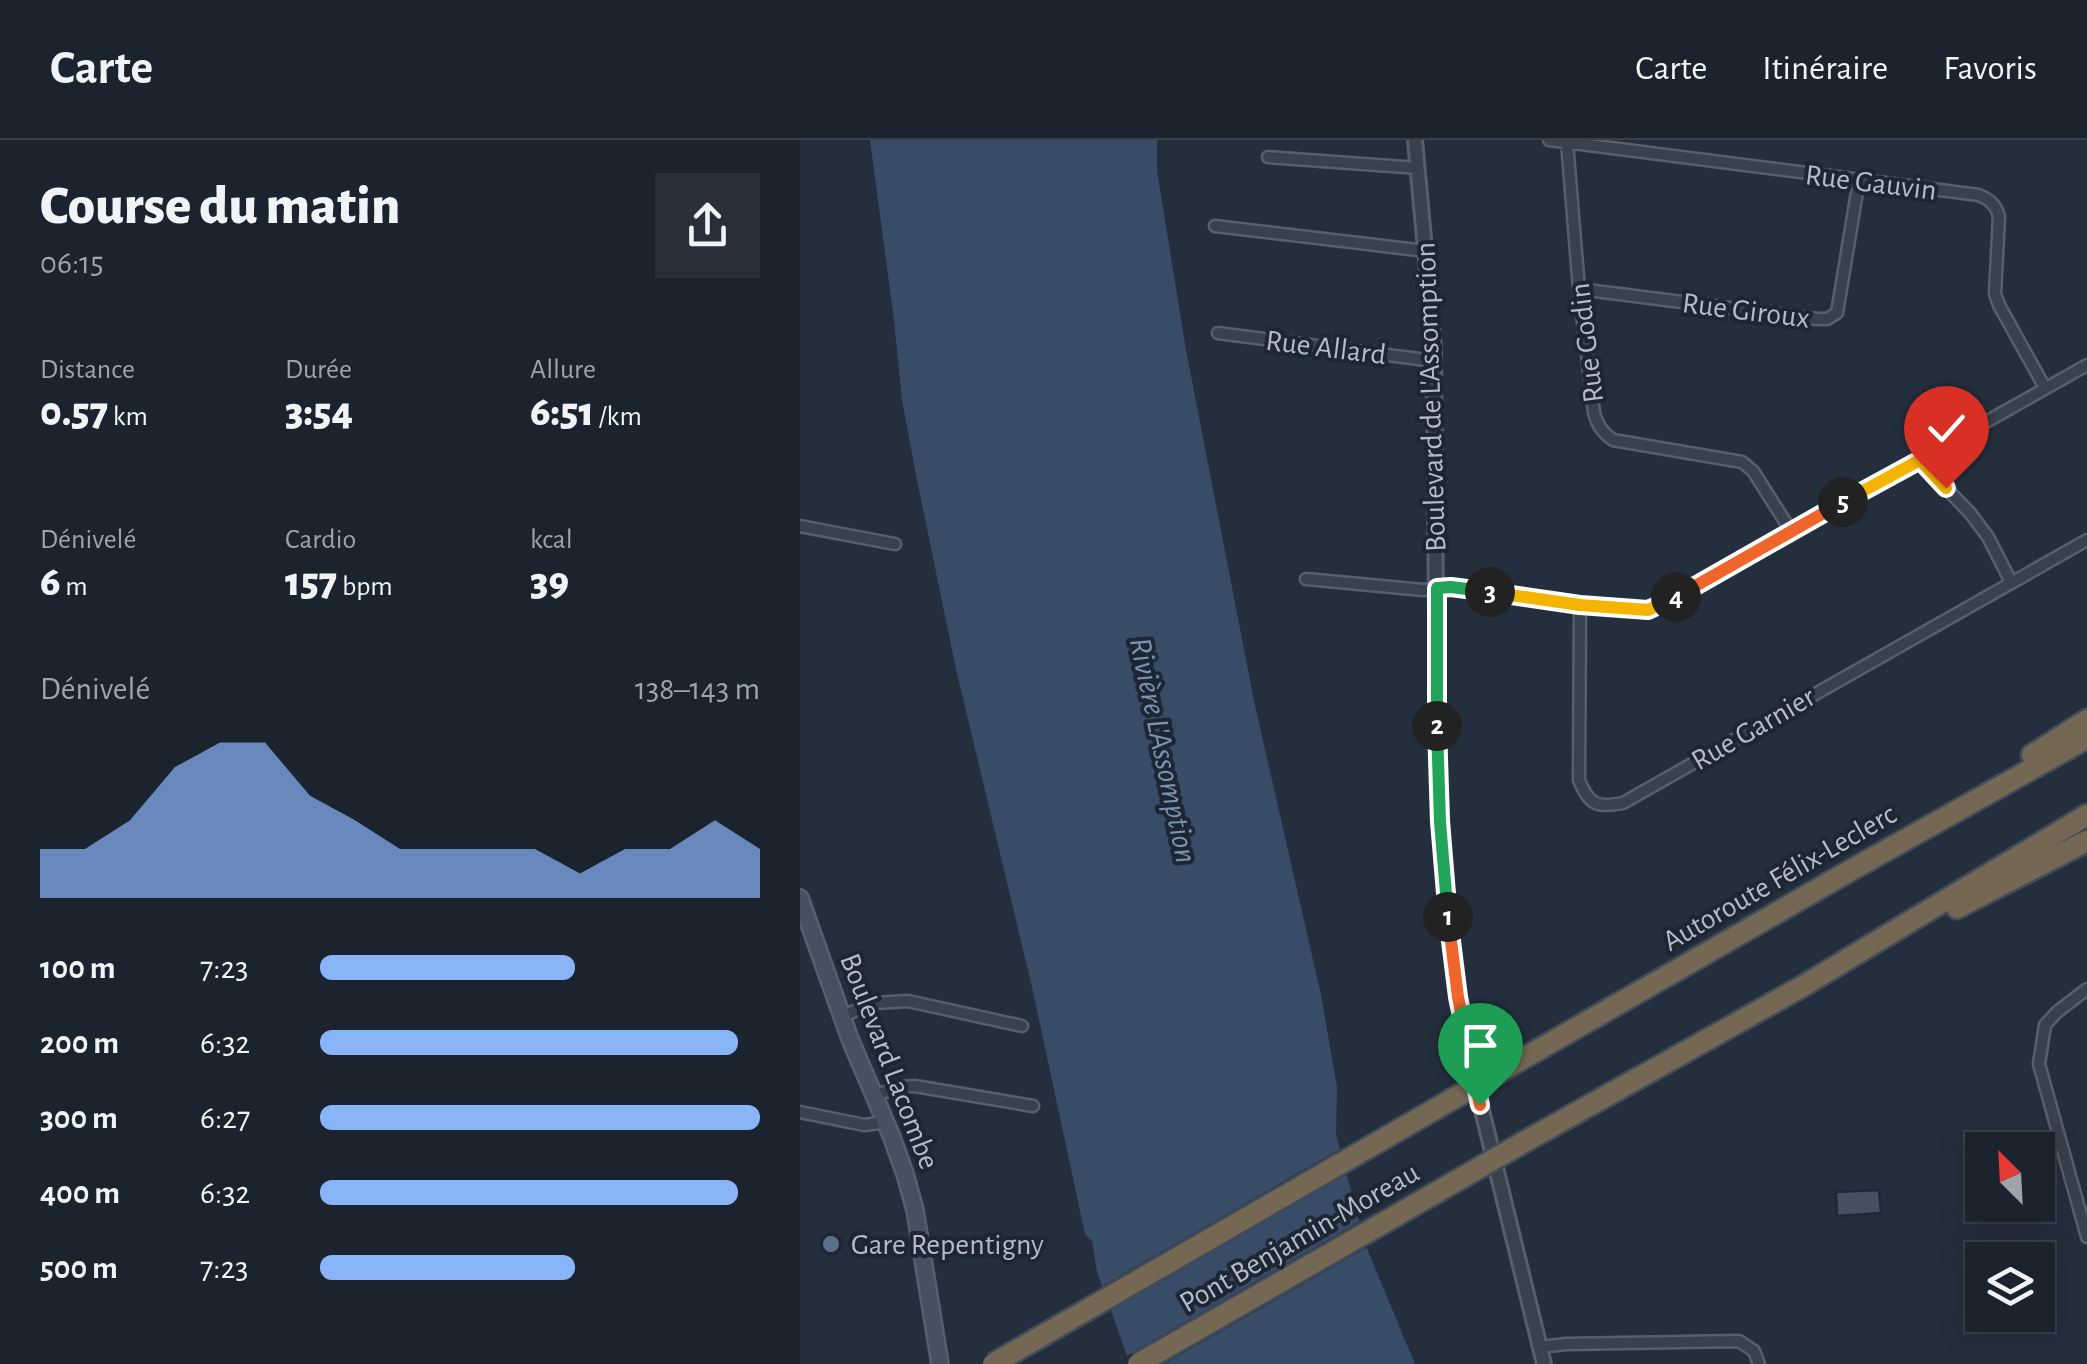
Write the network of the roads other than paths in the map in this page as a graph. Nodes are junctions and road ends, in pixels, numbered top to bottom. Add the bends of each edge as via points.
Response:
1 (1415, 140) edge
2 (1548, 140) edge
3 (1567, 142) edge
4 (1268, 157) dead end
5 (1418, 168) junction
6 (1859, 180) junction
7 (1215, 226) dead end
8 (1426, 251) junction
9 (1579, 289) junction
10 (1218, 333) dead end
11 (1434, 360) junction
12 (2087, 365) edge
13 (2046, 388) junction
14 (1920, 460) junction
15 (800, 526) edge
16 (1791, 531) junction
17 (2087, 540) edge
18 (895, 544) dead end
19 (1306, 579) dead end
20 (2011, 582) junction
21 (1437, 588) junction
22 (1580, 605) junction
23 (2087, 720) edge
24 (2087, 738) edge
25 (2087, 815) edge
26 (2087, 841) edge
27 (1853, 869) junction
28 (800, 898) edge
29 (1804, 986) junction
30 (2087, 989) edge
31 (842, 1016) junction
32 (1022, 1026) dead end
33 (1502, 1070) joint
34 (874, 1095) junction
35 (1033, 1106) dead end
36 (800, 1112) edge
37 (886, 1122) junction
38 (2087, 1237) edge
39 (1540, 1347) junction
40 (940, 1364) edge
41 (993, 1364) edge
42 (1138, 1364) edge
43 (1544, 1364) edge
44 (1758, 1364) edge

1 - 5 street, Boulevard de L'Assomption
2 - 3 street, Rue Gauvin
3 - 6 street, Rue Gauvin
3 - 9 street, Rue Godin
4 - 5 street
5 - 8 street, Boulevard de L'Assomption
6 - 9 street, Rue Giroux via 1837,313 1828,319
6 - 13 street, Rue Gauvin via 1990,200 1999,216 1995,294
7 - 8 street
8 - 11 street, Boulevard de L'Assomption
9 - 16 street, Rue Godin via 1602,432 1613,440 1742,462 1754,470
10 - 11 street, Rue Allard
11 - 21 street, Boulevard de L'Assomption
12 - 13 street
13 - 14 street
14 - 16 street
14 - 20 street via 1988,537
15 - 18 street
16 - 22 street via 1660,606
17 - 20 street, Rue Garnier
19 - 21 street
20 - 22 street, Rue Garnier via 1623,803 1605,806 1592,802 1579,780
21 - 22 street
21 - 39 street, Boulevard de L'Assomption via 1440,822 1454,967 1472,1071
23 - 27 highway
24 - 27 highway, Autoroute Félix-Leclerc
25 - 29 highway
26 - 29 highway
27 - 33 highway, Autoroute Félix-Leclerc
28 - 31 main road, Boulevard Lacombe
29 - 42 highway, Pont Benjamin-Moreau, bridge
30 - 38 street via 2045,1026 2039,1064
31 - 32 street via 875,1003 908,1001
31 - 34 main road, Boulevard Lacombe
33 - 41 highway, Pont Benjamin-Moreau, bridge
34 - 35 street via 915,1086
34 - 37 main road, Boulevard Lacombe
36 - 37 street via 864,1125
37 - 40 main road, Boulevard Lacombe via 914,1210
39 - 43 street, Boulevard de L'Assomption
39 - 44 street via 1739,1340 1754,1350

